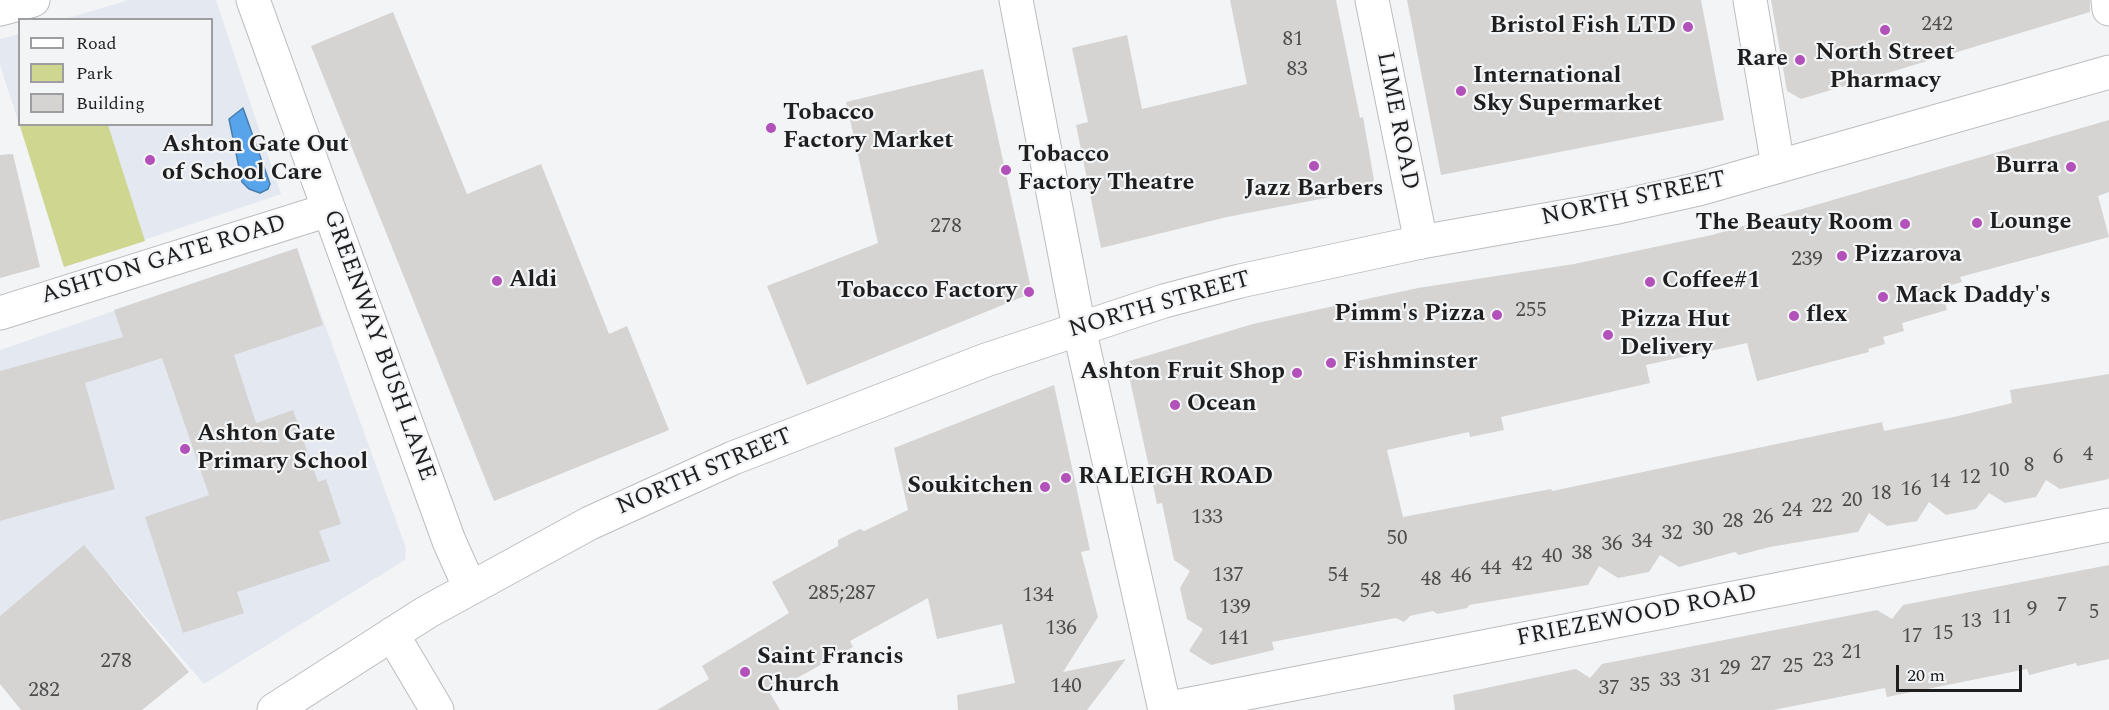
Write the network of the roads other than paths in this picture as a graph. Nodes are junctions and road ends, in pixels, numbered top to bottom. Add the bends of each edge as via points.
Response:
1 (33, 0) edge
2 (253, 0) edge
3 (1016, 0) edge
4 (1372, 0) edge
5 (1750, 0) edge
6 (2108, 0) edge
7 (0, 9) edge
8 (2109, 9) edge
9 (2109, 72) edge
10 (1778, 166) junction
11 (328, 210) junction
12 (1421, 242) junction
13 (0, 313) edge
14 (1079, 328) junction
15 (2109, 525) edge
16 (470, 588) junction
17 (392, 634) junction
18 (274, 710) edge
19 (437, 710) edge
20 (1165, 710) edge

1 - 7 street
2 - 11 street, GREENWAY BUSH LANE
3 - 14 street
4 - 12 street, LIME ROAD
5 - 10 street
6 - 8 street
9 - 10 street, NORTH STREET
10 - 12 street, NORTH STREET via 1618,207
11 - 13 street, ASHTON GATE ROAD
11 - 16 street, GREENWAY BUSH LANE via 449,541
12 - 14 street, NORTH STREET via 1240,280
14 - 16 street, NORTH STREET via 734,458 590,523
14 - 20 street
15 - 20 street, FRIEZEWOOD ROAD
16 - 17 street, NORTH STREET
17 - 18 street, NORTH STREET
17 - 19 street

